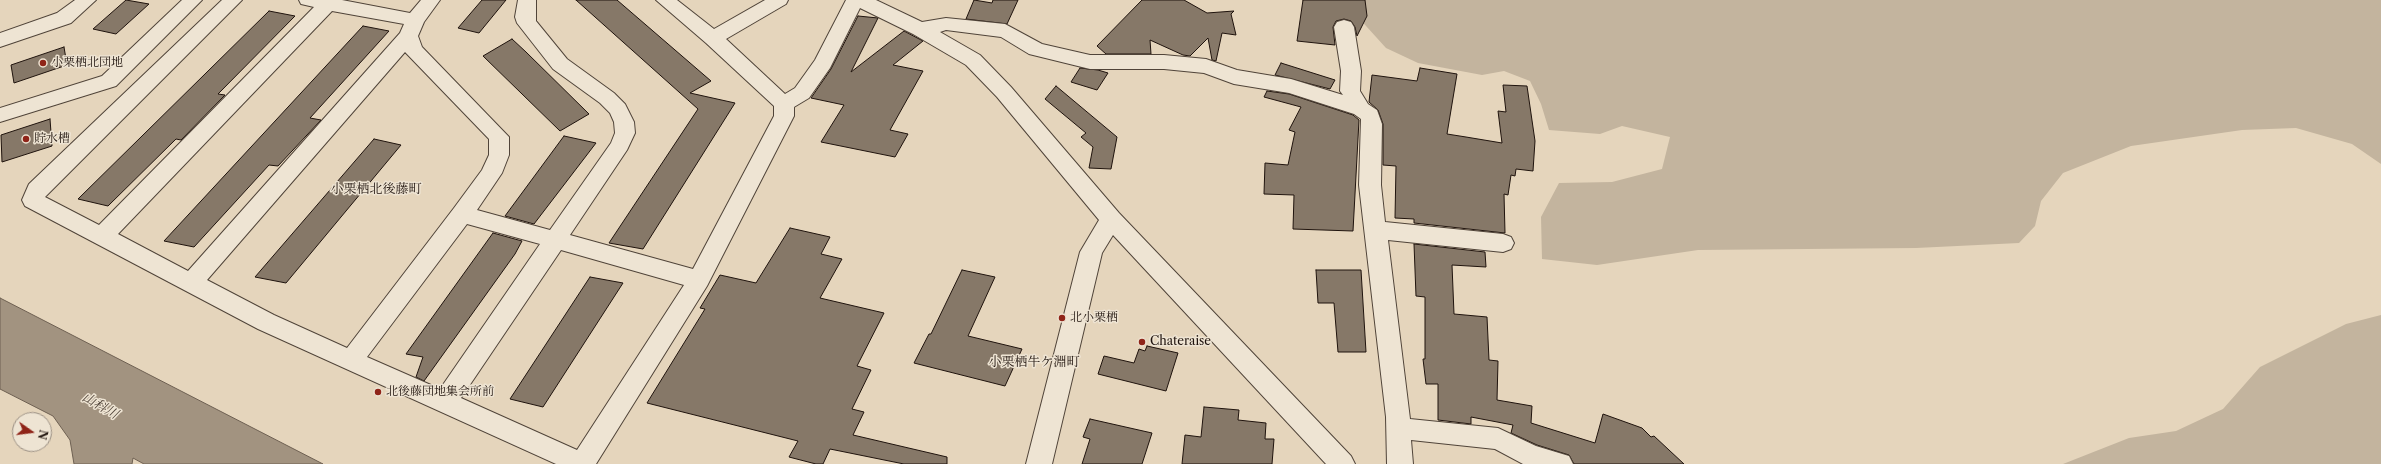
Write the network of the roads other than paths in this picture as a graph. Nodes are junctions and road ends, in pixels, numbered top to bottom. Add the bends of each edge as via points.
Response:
1 (87, 0) edge
2 (194, 0) edge
3 (233, 0) edge
4 (308, 0) edge
5 (431, 0) edge
6 (527, 0) edge
7 (665, 0) edge
8 (779, 0) edge
9 (855, 0) edge
10 (860, 0) edge
11 (330, 2) edge
12 (1344, 27) dead end
13 (411, 28) junction
14 (920, 29) junction
15 (713, 38) junction
16 (0, 40) edge
17 (784, 104) junction
18 (1361, 109) junction
19 (0, 115) edge
20 (462, 214) junction
21 (1111, 219) junction
22 (1376, 230) junction
23 (102, 236) junction
24 (555, 241) junction
25 (1503, 243) dead end
26 (699, 280) junction
27 (190, 284) junction
28 (351, 360) junction
29 (444, 403) junction
30 (1398, 428) junction
31 (582, 464) edge
32 (1039, 464) edge
33 (1342, 464) edge
34 (1400, 464) edge
35 (1560, 464) edge

1 - 16 street via 64,18
2 - 19 street via 109,81
3 - 23 street via 37,190 33,200
4 - 11 street
5 - 13 street
6 - 24 street via 527,23 560,64 607,98 618,109 624,122 625,133 620,145
7 - 15 street
8 - 15 street
9 - 17 street via 818,69 802,93
10 - 14 street
11 - 13 street
11 - 23 street
12 - 18 street via 1351,70 1350,91
13 - 20 street via 414,50 499,137 499,155 491,173
13 - 27 street
14 - 18 street via 946,24 1005,30 1036,49 1090,62 1164,62 1206,66 1234,77 1291,86
14 - 21 street via 973,60 1004,92
15 - 17 street
17 - 26 street via 784,116
18 - 22 street via 1370,115 1372,124 1370,185
20 - 24 street
20 - 28 street
21 - 32 street via 1091,252
21 - 33 street
22 - 25 street
22 - 30 street
23 - 27 street
24 - 26 street
24 - 29 street
26 - 31 street
27 - 28 street
28 - 29 street
29 - 31 street
30 - 34 street
30 - 35 street via 1498,439 1532,456

